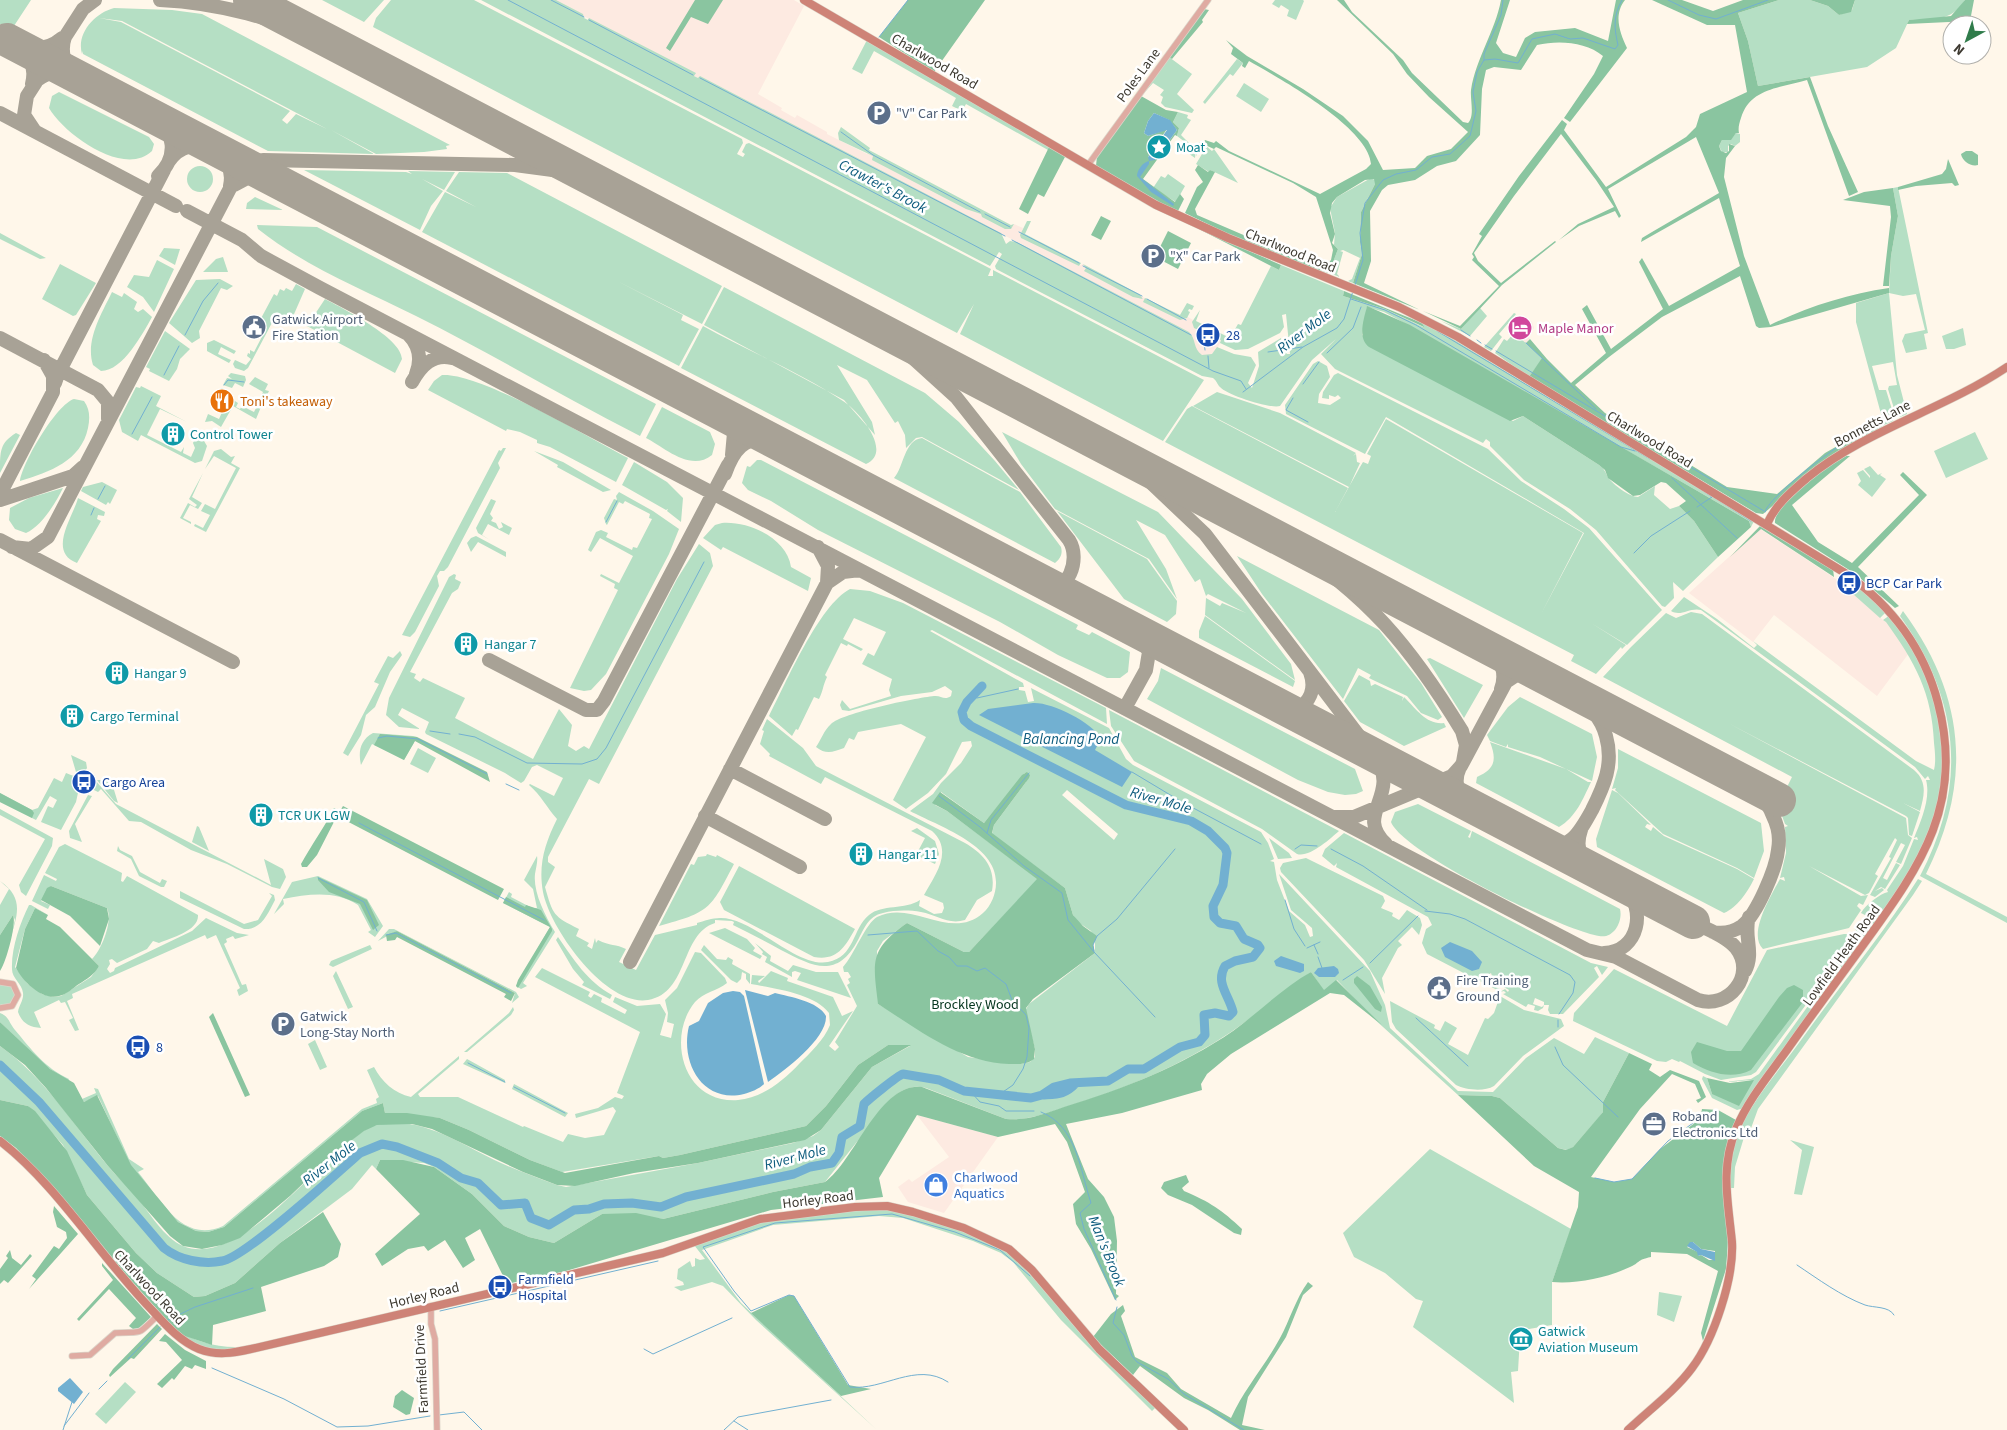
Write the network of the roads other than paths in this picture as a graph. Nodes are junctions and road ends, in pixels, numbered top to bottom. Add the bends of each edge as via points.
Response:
1 (804, 0) edge
2 (1208, 0) edge
3 (1088, 165) junction
4 (2007, 367) edge
5 (1767, 524) junction
6 (0, 982) edge
7 (0, 1008) edge
8 (0, 1141) edge
9 (431, 1306) junction
10 (157, 1316) junction
11 (383, 1318) joint
12 (72, 1356) dead end
13 (437, 1430) edge
14 (1184, 1430) edge
15 (1628, 1430) edge

1 - 3 street, Charlwood Road
2 - 3 street, Poles Lane
3 - 5 street, Charlwood Road via 1180,217 1412,313 1458,336
4 - 5 street, Bonnetts Lane via 1829,461 1782,500
5 - 15 street, Lowfield Heath Road via 1855,580 1890,612 1908,634 1929,675 1940,710 1945,752 1944,786 1936,823 1915,872 1742,1115 1729,1150 1725,1180 1732,1262 1714,1324 1690,1371
6 - 7 street via 13,984 18,994 13,1005
8 - 10 street, Charlwood Road via 38,1177
9 - 11 street, Horley Road
9 - 13 street, Farmfield Drive
9 - 14 street, Horley Road via 671,1250 760,1219 887,1206 956,1225 1009,1249 1032,1270 1099,1349
10 - 11 street, Charlwood Road via 186,1343 220,1354
10 - 12 street via 141,1332 115,1332 90,1355

